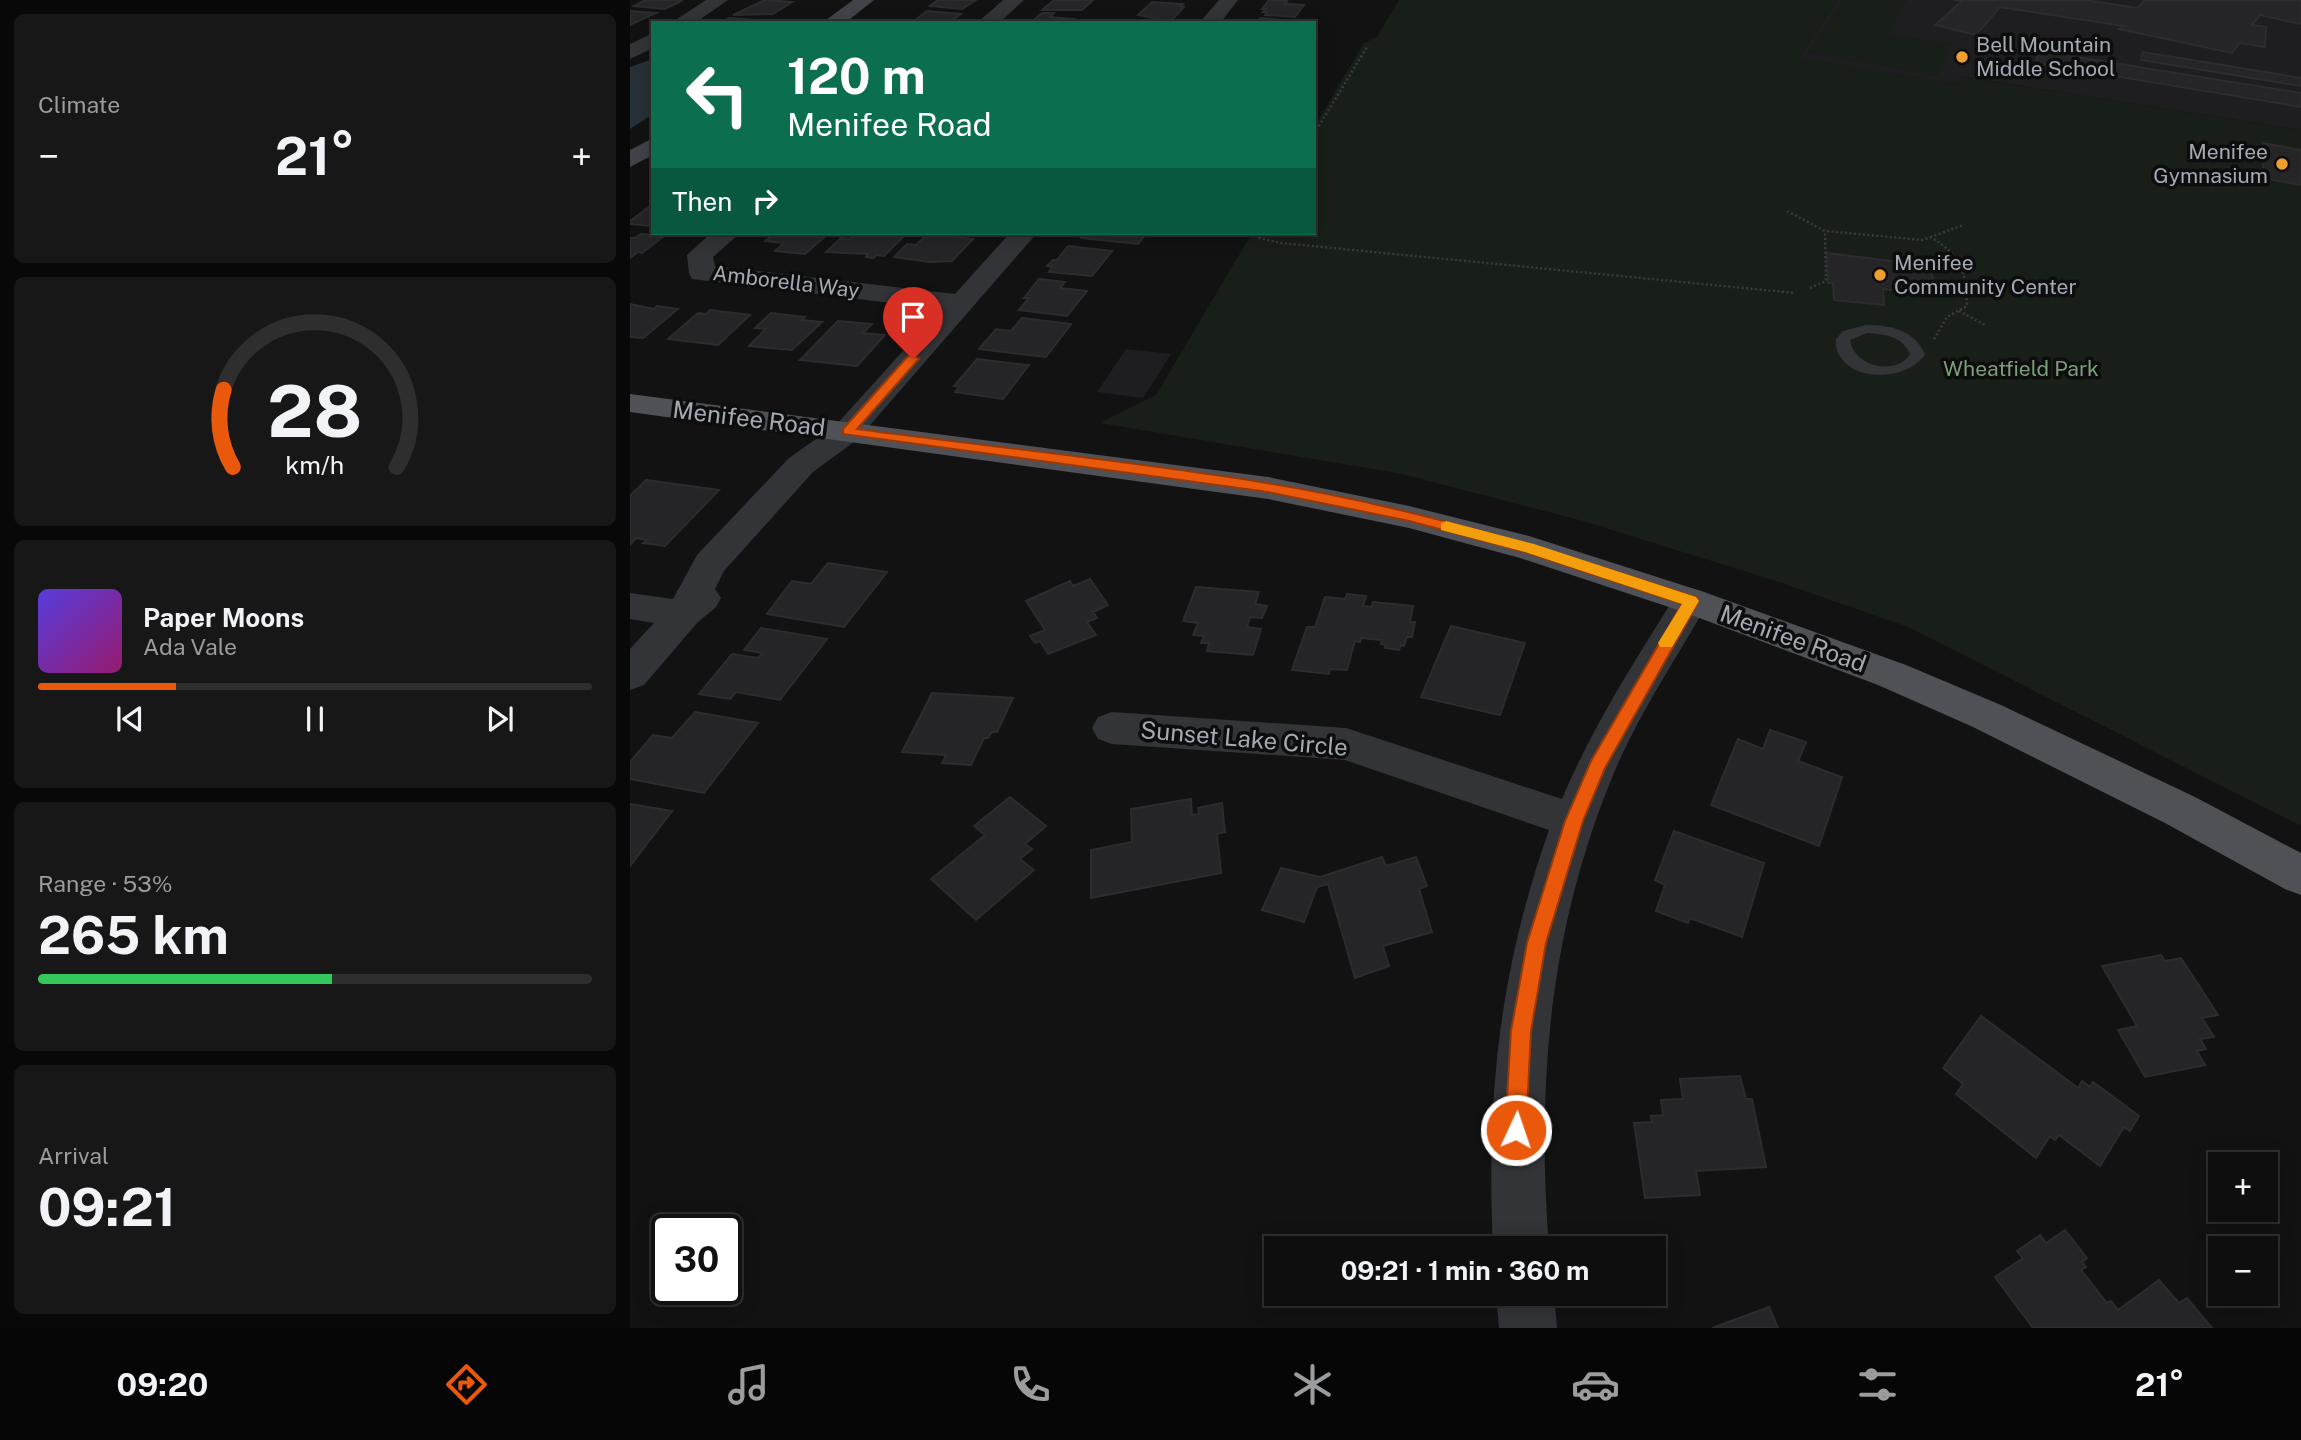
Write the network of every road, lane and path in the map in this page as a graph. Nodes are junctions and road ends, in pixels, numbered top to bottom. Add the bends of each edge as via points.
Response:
1 (719, 0) edge
2 (865, 0) edge
3 (1015, 0) edge
4 (1229, 0) edge
5 (684, 21) edge
6 (835, 21) edge
7 (989, 21) edge
8 (1211, 21) edge
9 (1367, 47) dead end
10 (1316, 131) edge
11 (651, 146) edge
12 (630, 160) edge
13 (1787, 211) dead end
14 (1963, 225) dead end
15 (1825, 231) junction
16 (725, 235) edge
17 (1022, 235) edge
18 (1258, 235) edge
19 (1931, 237) junction
20 (1810, 288) dead end
21 (1794, 293) dead end
22 (962, 303) junction
23 (1959, 311) junction
24 (1985, 325) dead end
25 (1843, 339) joint
26 (1933, 341) dead end
27 (630, 403) edge
28 (847, 432) junction
29 (1691, 601) junction
30 (630, 606) edge
31 (684, 614) junction
32 (630, 675) edge
33 (1112, 729) dead end
34 (1574, 821) junction
35 (2301, 875) edge
36 (1520, 1236) edge
37 (1526, 1306) edge
38 (1528, 1328) edge

1 - 5 street
2 - 6 main road
3 - 7 street
4 - 8 street
9 - 10 path
11 - 12 main road
13 - 15 path
14 - 19 path
15 - 19 path
15 - 20 path via 1826,281
16 - 22 street, Amborella Way via 700,255 702,273
17 - 22 street
18 - 21 path via 1281,243
19 - 23 path via 1954,251 1965,266 1967,306
22 - 28 street
23 - 24 path
23 - 26 path via 1947,317
25 - 25 lane via 1844,352 1870,369 1895,371 1918,357 1911,342 1891,331 1866,329
27 - 28 main road, Menifee Road
28 - 29 main road, Menifee Road via 1268,488 1529,548
28 - 31 street via 826,472 740,568
29 - 34 street via 1602,756
29 - 35 main road, Menifee Road via 1848,658 1987,716
30 - 31 street
31 - 32 street
33 - 34 street, Sunset Lake Circle via 1346,744
34 - 36 street via 1537,943 1521,1031 1516,1130
37 - 38 street

